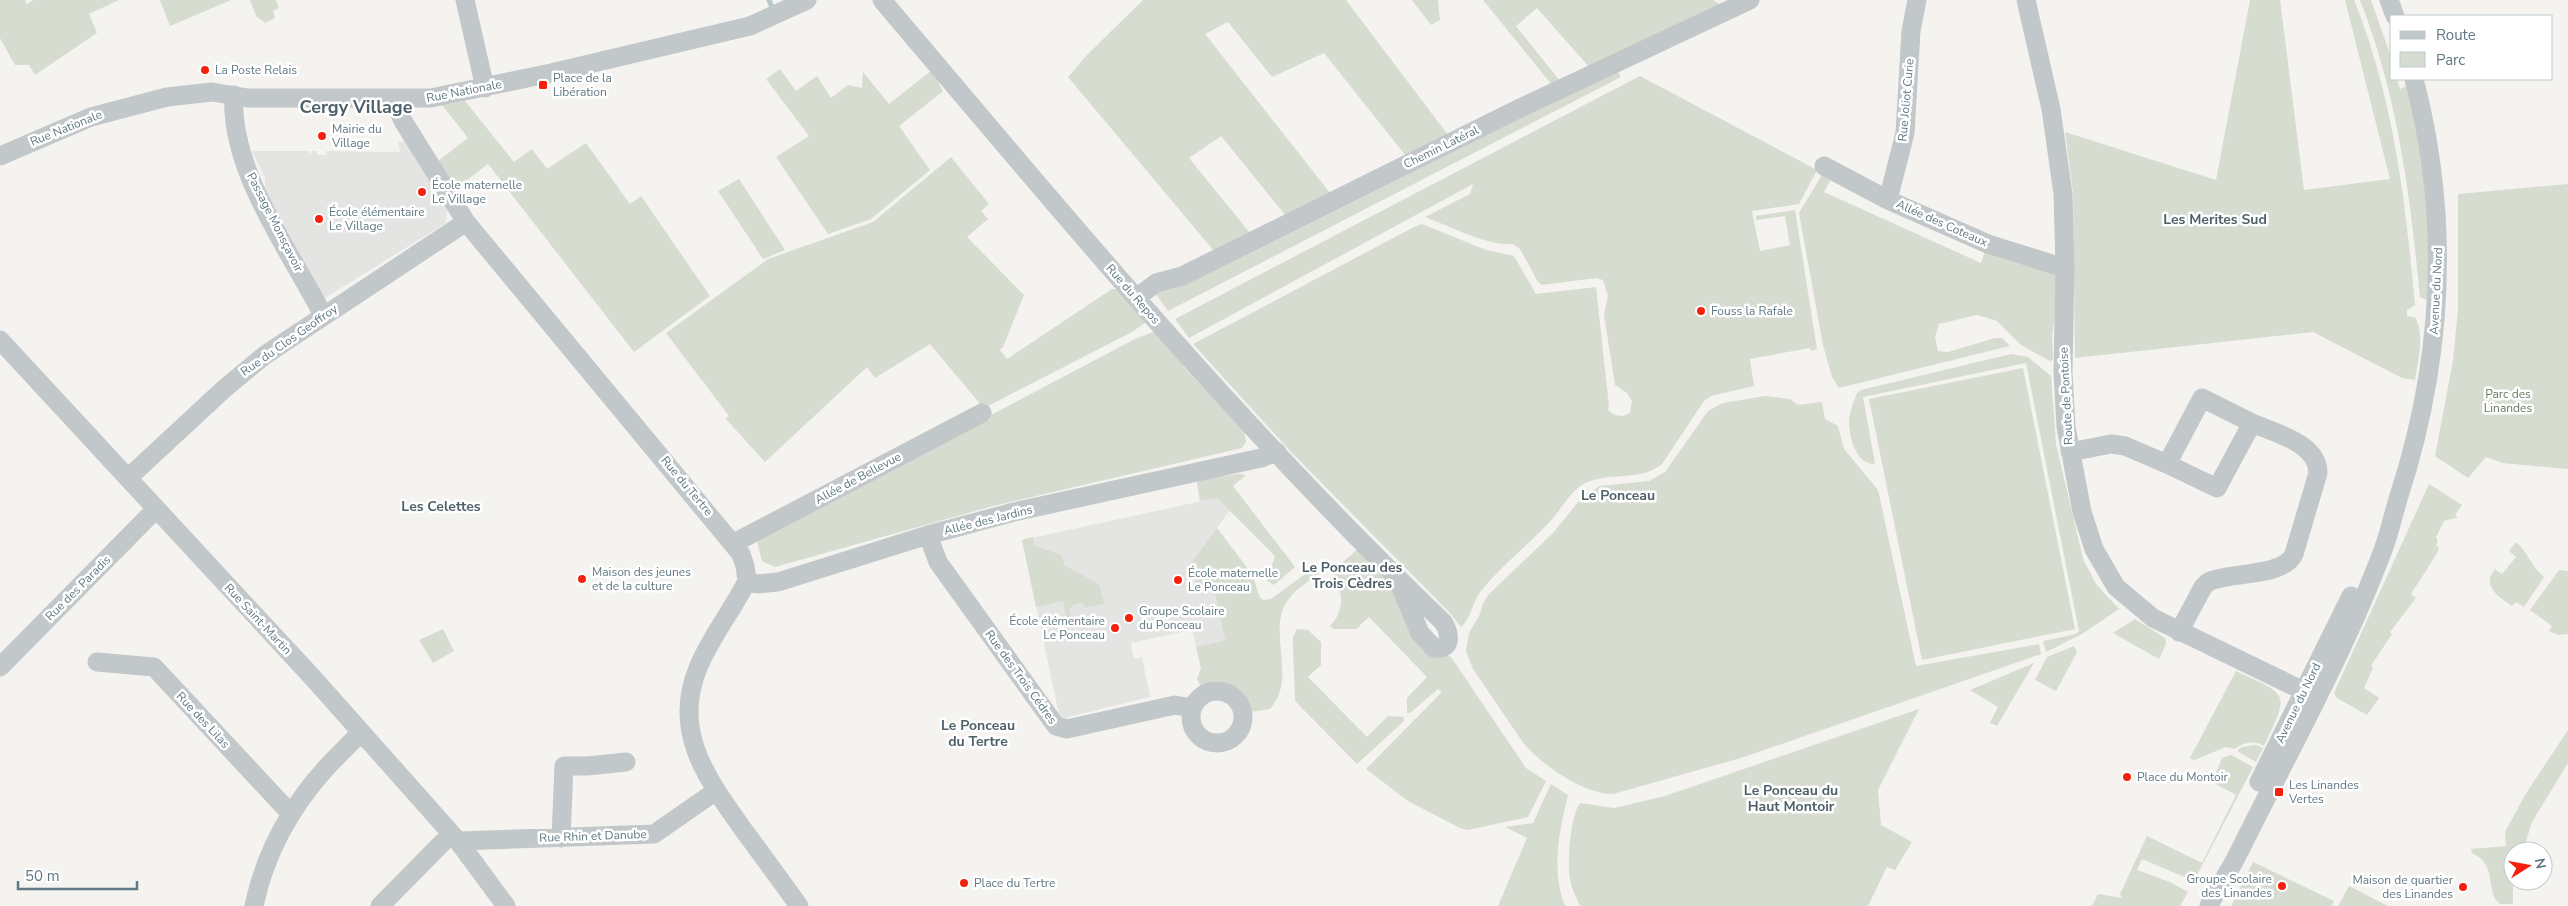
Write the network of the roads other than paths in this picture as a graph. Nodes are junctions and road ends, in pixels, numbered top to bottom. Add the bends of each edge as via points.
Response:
1 (465, 0) edge
2 (807, 0) edge
3 (882, 0) edge
4 (1750, 0) edge
5 (1917, 0) edge
6 (2026, 0) edge
7 (2389, 0) edge
8 (2394, 15) edge
9 (2414, 80) edge
10 (485, 88) junction
11 (234, 95) junction
12 (398, 100) junction
13 (0, 156) edge
14 (1824, 166) dead end
15 (1888, 200) junction
16 (466, 222) junction
17 (2065, 268) junction
18 (1136, 298) junction
19 (323, 315) junction
20 (0, 340) edge
21 (982, 413) dead end
22 (2252, 423) junction
23 (1264, 437) junction
24 (1277, 452) junction
25 (2070, 452) junction
26 (1233, 463) junction
27 (2167, 464) junction
28 (128, 478) junction
29 (156, 509) junction
30 (928, 535) junction
31 (734, 543) junction
32 (1397, 578) dead end
33 (747, 581) junction
34 (2179, 632) junction
35 (97, 662) dead end
36 (0, 667) edge
37 (2309, 694) junction
38 (1192, 708) dead end
39 (361, 732) junction
40 (626, 762) dead end
41 (716, 791) junction
42 (290, 813) junction
43 (455, 837) junction
44 (561, 838) junction
45 (254, 906) edge
46 (380, 906) edge
47 (506, 906) edge
48 (799, 906) edge
49 (2198, 906) edge
50 (2209, 906) edge

1 - 10 street
2 - 10 street, Rue Nationale via 750,26
3 - 18 street, Rue du Repos
4 - 18 street, Chemin Latéral via 1509,114 1182,276 1150,286
5 - 15 street, Rue Joliot Curie via 1911,31 1905,133
6 - 17 street, Route de Pontoise via 2057,146 2064,210
7 - 8 street
9 - 37 street, Avenue du Nord via 2436,189 2438,293 2424,407 2384,549
10 - 12 street, Rue Nationale via 431,98
11 - 12 street, Rue Nationale via 248,98
11 - 13 street, Rue Nationale via 202,92 111,110
11 - 19 street, Passage Monsçavoir via 237,137 254,185
12 - 16 street, Rue du Tertre via 398,112 403,121
14 - 15 street, Allée des Coteaux
15 - 17 street, Allée des Coteaux via 1988,244
16 - 19 street, Rue du Clos Geoffroy
16 - 31 street, Rue du Tertre
17 - 25 street, Route de Pontoise via 2064,372
18 - 23 street, Rue du Repos
19 - 28 street, Rue du Clos Geoffroy via 250,366
20 - 28 street, Rue Saint-Martin
21 - 31 street, Allée de Bellevue
22 - 27 street via 2217,488
22 - 27 street via 2202,398
22 - 34 street via 2307,448 2316,459 2318,472 2294,554 2281,566 2208,582
23 - 24 street, Rue du Repos
23 - 26 street, Allée des Jardins via 1248,454
24 - 26 street, Allée des Jardins via 1272,456
24 - 32 street, Rue du Repos
25 - 27 street via 2111,444 2125,446
25 - 34 street, Route de Pontoise via 2082,512 2102,564 2116,587 2135,605
26 - 30 street, Allée des Jardins via 1014,512
28 - 29 street, Rue Saint-Martin
29 - 36 street, Rue des Paradis
29 - 39 street, Rue Saint-Martin
30 - 33 street, Allée des Jardins via 778,582 757,584
30 - 38 street, Rue des Trois Cédres via 938,562 1056,726 1067,729 1174,705
31 - 33 street, Rue du Tertre via 745,566
33 - 41 street via 698,668 689,707 694,747
34 - 37 street, Route de Pontoise
35 - 42 street, Rue des Lilas via 154,668
37 - 49 street, Avenue du Nord
37 - 50 street, Avenue du Nord via 2238,854
39 - 42 street via 326,768
39 - 43 street, Rue Saint-Martin
40 - 44 street via 564,766
41 - 44 street, Rue Rhin et Danube via 654,834
41 - 48 street
42 - 45 street via 267,857
43 - 44 street, Rue Rhin et Danube
43 - 46 street
43 - 47 street, Rue Saint-Martin

